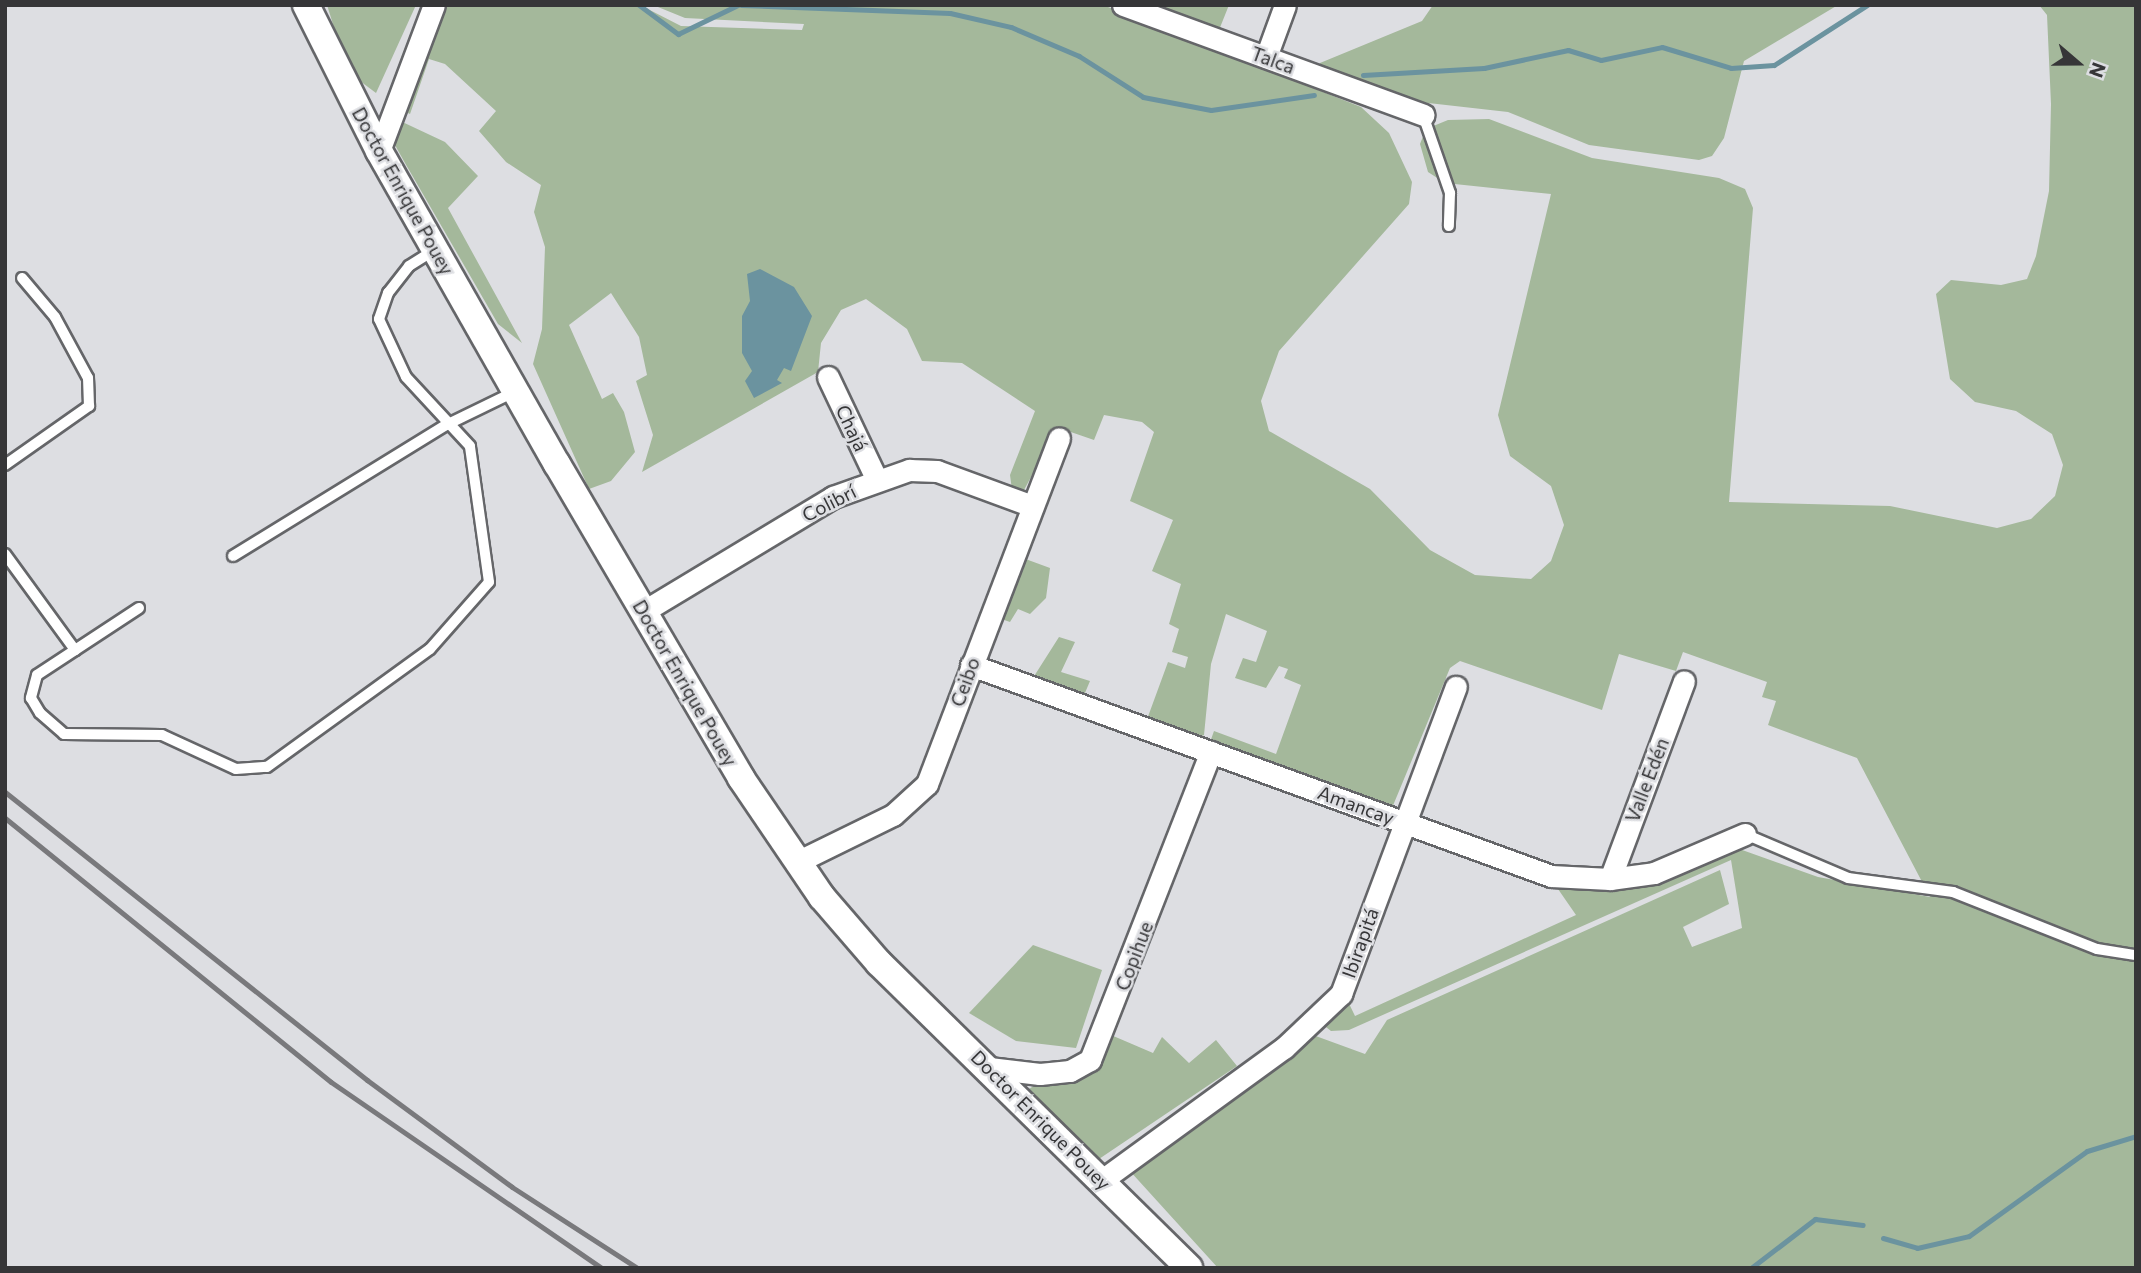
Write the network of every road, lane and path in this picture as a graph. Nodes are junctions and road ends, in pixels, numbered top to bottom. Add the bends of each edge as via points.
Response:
1 (306, 5) edge
2 (434, 5) edge
3 (1123, 5) edge
4 (1285, 5) edge
5 (1266, 57) junction
6 (1423, 115) joint
7 (379, 151) junction
8 (1449, 226) dead end
9 (435, 250) junction
10 (22, 278) dead end
11 (828, 377) dead end
12 (516, 391) junction
13 (446, 425) junction
14 (1059, 438) dead end
15 (5, 465) edge
16 (877, 480) junction
17 (1030, 505) junction
18 (5, 554) edge
19 (233, 556) dead end
20 (139, 608) dead end
21 (644, 611) junction
22 (75, 650) junction
23 (971, 665) junction
24 (1684, 681) dead end
25 (1456, 687) dead end
26 (1211, 752) junction
27 (1404, 822) junction
28 (1745, 834) joint
29 (797, 862) junction
30 (1610, 879) junction
31 (2136, 955) edge
32 (989, 1068) junction
33 (1102, 1180) junction
34 (1189, 1268) edge

1 - 7 street, Doctor Enrique Pouey
2 - 7 street
3 - 5 street, Talca
4 - 5 street
5 - 6 street, Talca
6 - 8 lane via 1450,193
7 - 9 street, Doctor Enrique Pouey
9 - 12 street, Doctor Enrique Pouey
9 - 13 lane via 409,266 388,293 379,319 405,377
10 - 15 lane via 55,317 88,378 89,406
11 - 16 street, Chajá
12 - 13 lane
12 - 21 street, Doctor Enrique Pouey
13 - 19 lane
13 - 22 lane via 470,446 489,582 429,649 267,767 236,769 162,735 64,734 31,698 37,675
14 - 17 street, Ceibo
16 - 17 street, Colibrí via 909,470 937,471
16 - 21 street, Colibrí via 833,497
17 - 23 street, Ceibo
18 - 22 lane
20 - 22 lane
21 - 29 street, Doctor Enrique Pouey
23 - 26 street, Amancay
23 - 29 street, Ceibo via 927,784 913,803
24 - 30 street, Valle Edén
25 - 27 street, Ibirapitá
26 - 27 street, Amancay
26 - 32 street, Copihue via 1090,1060 1050,1073
27 - 30 street, Amancay via 1551,876
27 - 33 street, Ibirapitá via 1341,994 1284,1048
28 - 30 street, Amancay via 1654,873
28 - 31 lane via 1848,878 1953,892 2097,949
29 - 32 street, Doctor Enrique Pouey via 879,962
32 - 33 street, Doctor Enrique Pouey
33 - 34 street, Doctor Enrique Pouey

